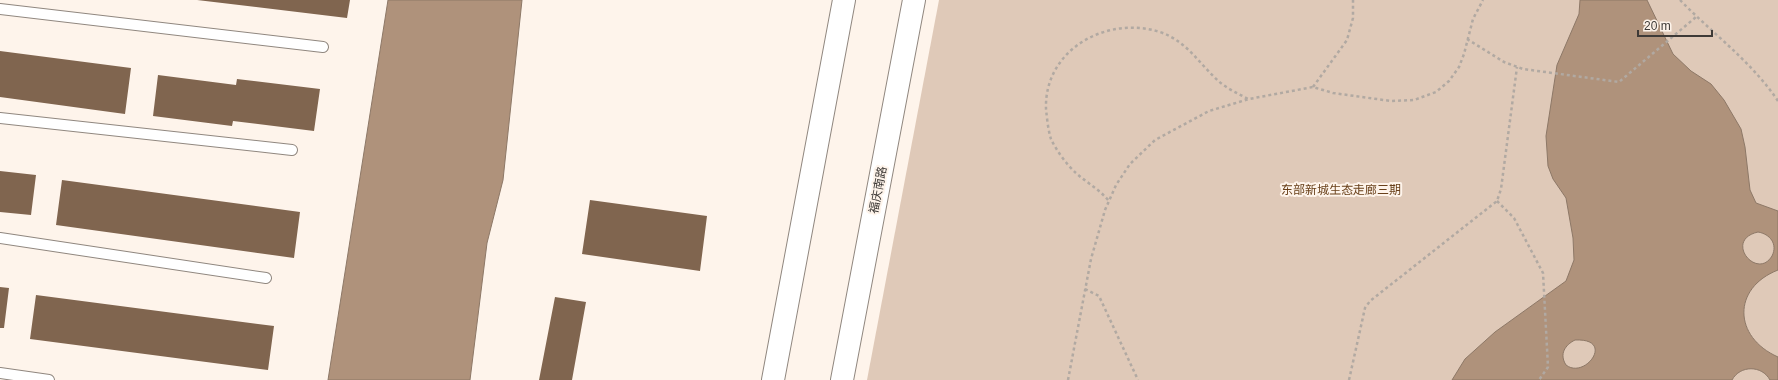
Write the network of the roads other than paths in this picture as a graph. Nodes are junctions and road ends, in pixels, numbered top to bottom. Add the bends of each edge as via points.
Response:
1 (844, 0) edge
2 (914, 0) edge
3 (0, 9) edge
4 (323, 46) dead end
5 (0, 118) edge
6 (292, 150) dead end
7 (0, 238) edge
8 (266, 278) dead end
9 (0, 372) edge
10 (49, 380) edge
11 (773, 380) edge
12 (842, 380) edge

1 - 11 main road
2 - 12 main road, 福庆南路
3 - 4 lane
5 - 6 lane
7 - 8 lane
9 - 10 lane

